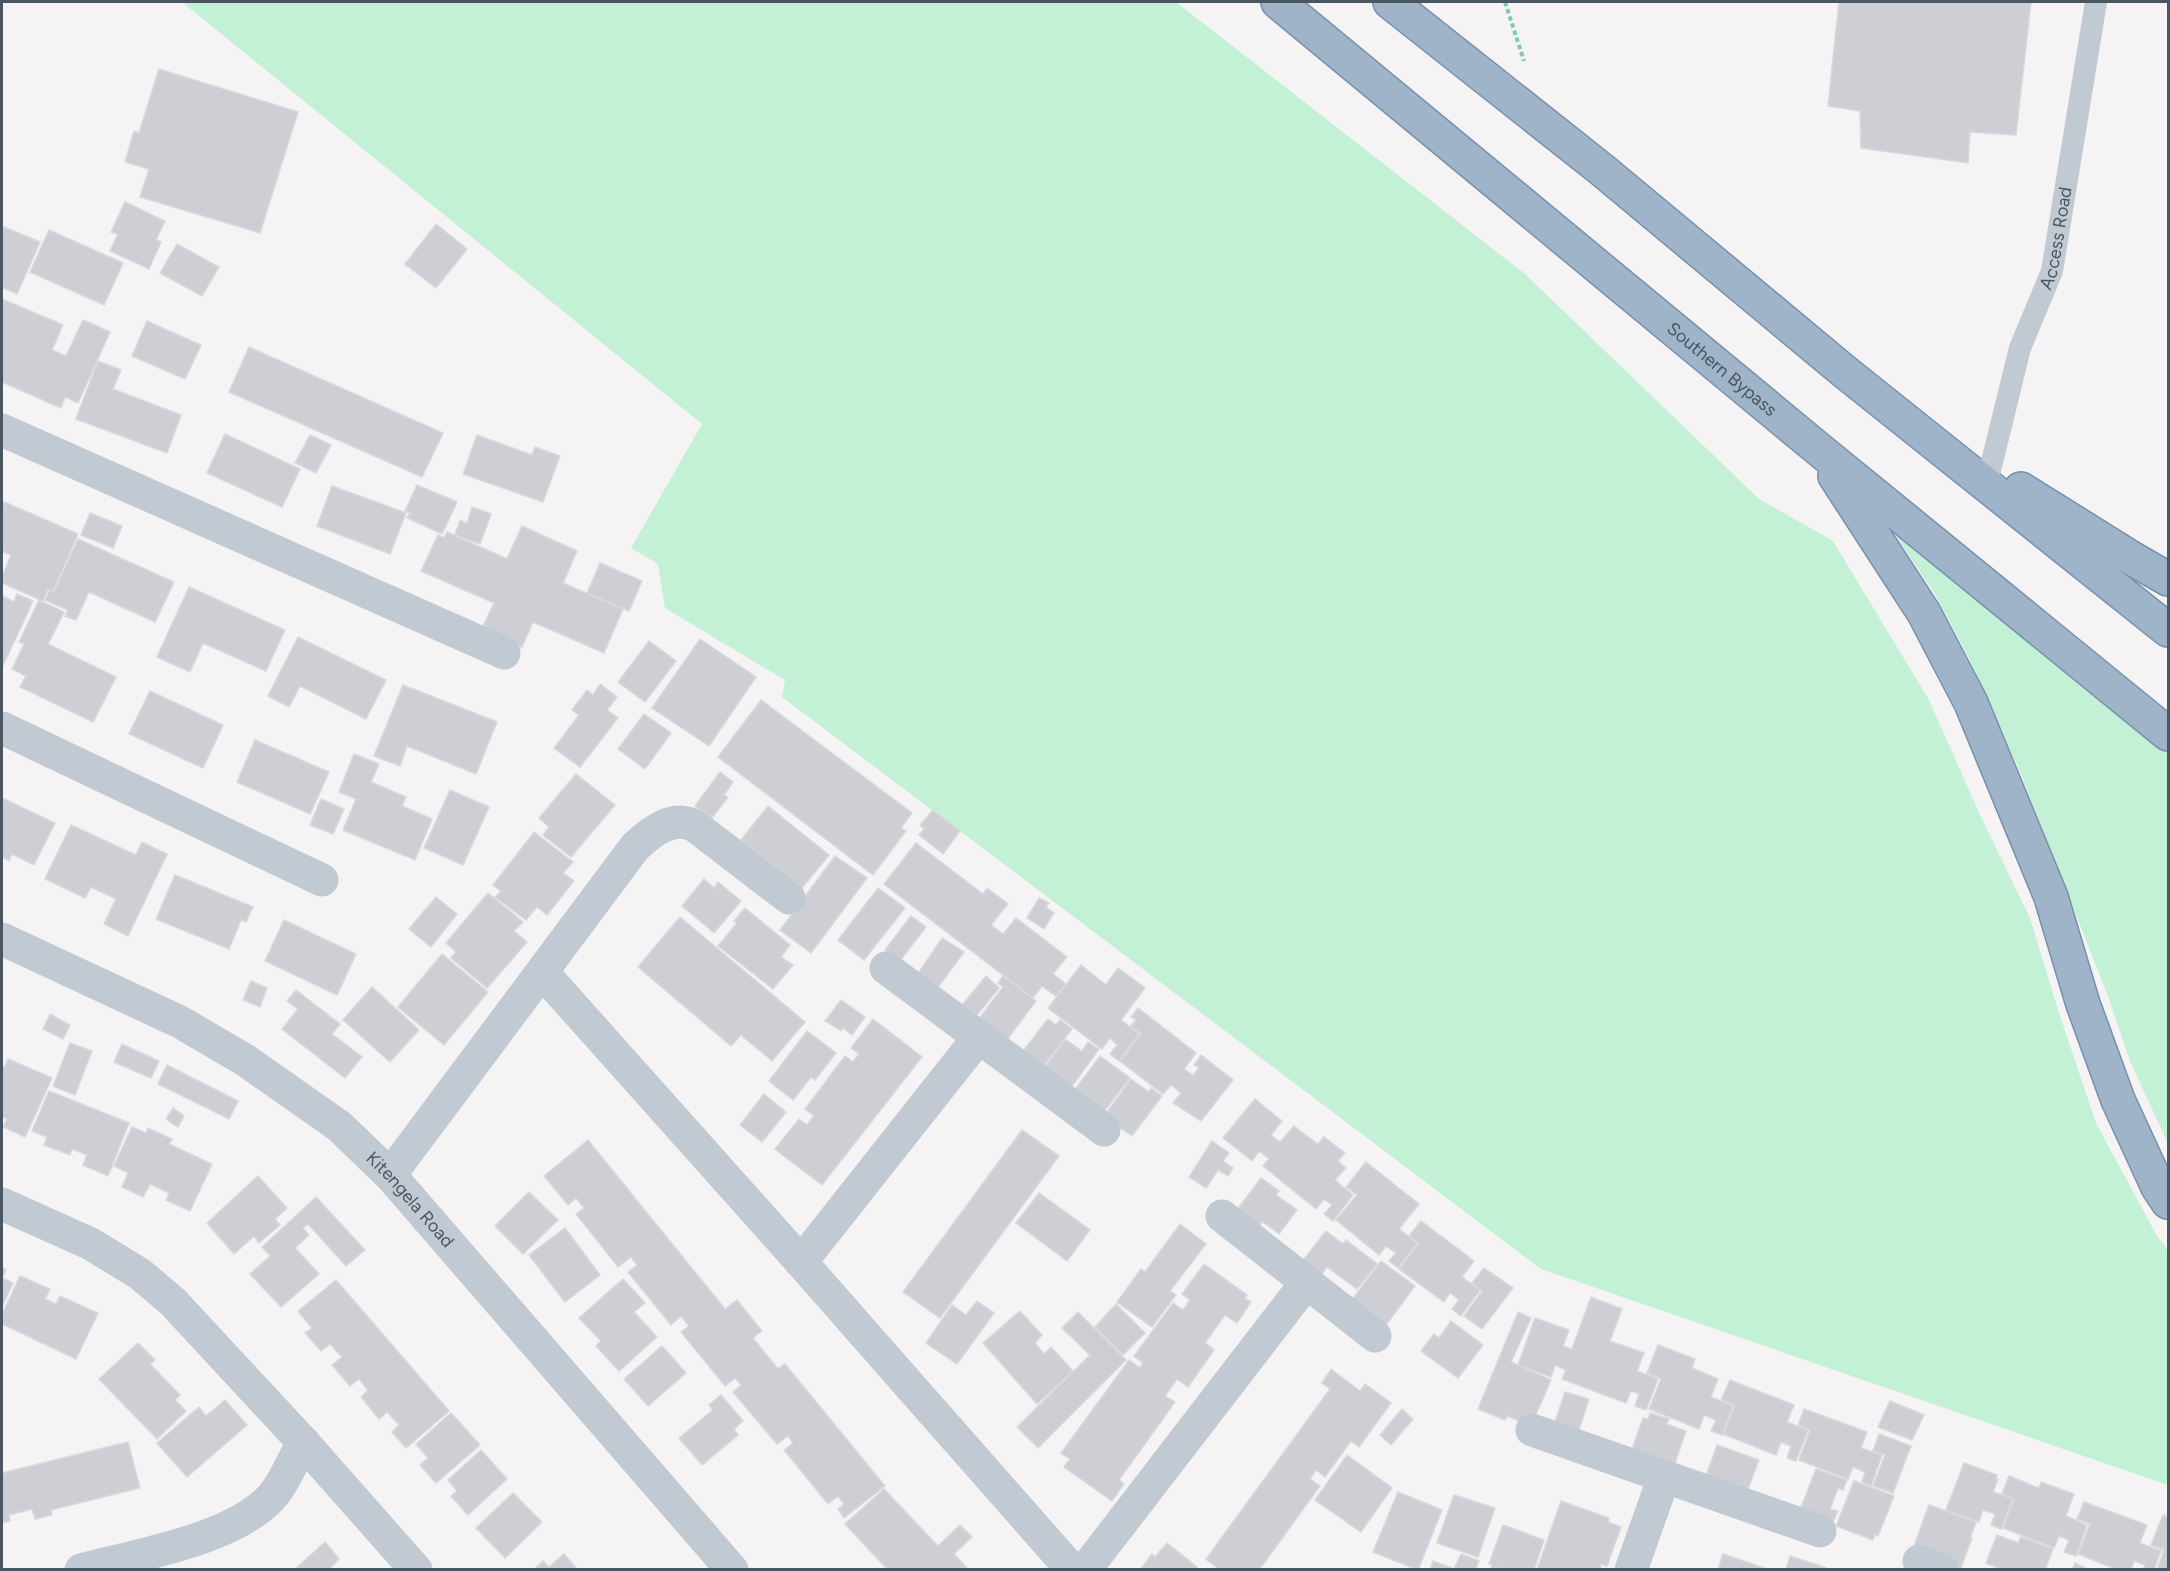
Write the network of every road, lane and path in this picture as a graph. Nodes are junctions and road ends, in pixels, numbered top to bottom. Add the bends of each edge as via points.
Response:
1 (1278, 2) edge
2 (1390, 2) edge
3 (2096, 2) edge
4 (1845, 372) junction
5 (2, 430) edge
6 (1816, 447) junction
7 (1990, 470) junction
8 (2169, 579) edge
9 (2169, 630) edge
10 (504, 653) dead end
11 (2, 728) edge
12 (2169, 734) edge
13 (322, 880) dead end
14 (789, 898) dead end
15 (2, 939) edge
16 (886, 968) dead end
17 (543, 973) junction
18 (979, 1037) junction
19 (1104, 1130) dead end
20 (390, 1175) junction
21 (2169, 1202) edge
22 (2, 1204) edge
23 (1222, 1216) dead end
24 (801, 1262) junction
25 (1306, 1283) junction
26 (1375, 1336) dead end
27 (1532, 1430) dead end
28 (303, 1442) junction
29 (1664, 1476) junction
30 (1820, 1531) dead end
31 (81, 1569) edge
32 (416, 1569) edge
33 (732, 1569) edge
34 (1072, 1569) edge
35 (1085, 1569) edge
36 (1632, 1569) edge

1 - 6 highway, Southern Bypass
2 - 4 highway via 1601,169
3 - 7 lane, Access Road via 2052,271 2020,348
4 - 7 highway
4 - 9 highway
5 - 10 street
6 - 12 highway, Southern Bypass
6 - 21 highway via 1924,613 1971,702 2051,897 2083,1004 2118,1100 2158,1187
7 - 8 highway
11 - 13 street
14 - 17 street via 695,826 686,821 662,826 635,847
15 - 20 street, Kitengela Road via 180,1022 245,1060 339,1126
16 - 18 street
17 - 20 street
17 - 24 street
18 - 19 street
18 - 24 street
20 - 33 street, Kitengela Road
22 - 28 street via 91,1244 140,1274 173,1302
23 - 25 street
24 - 34 street
25 - 26 street
25 - 35 street
27 - 29 street
28 - 31 street via 274,1494 246,1518 206,1537
28 - 32 street
29 - 30 street
29 - 36 street

